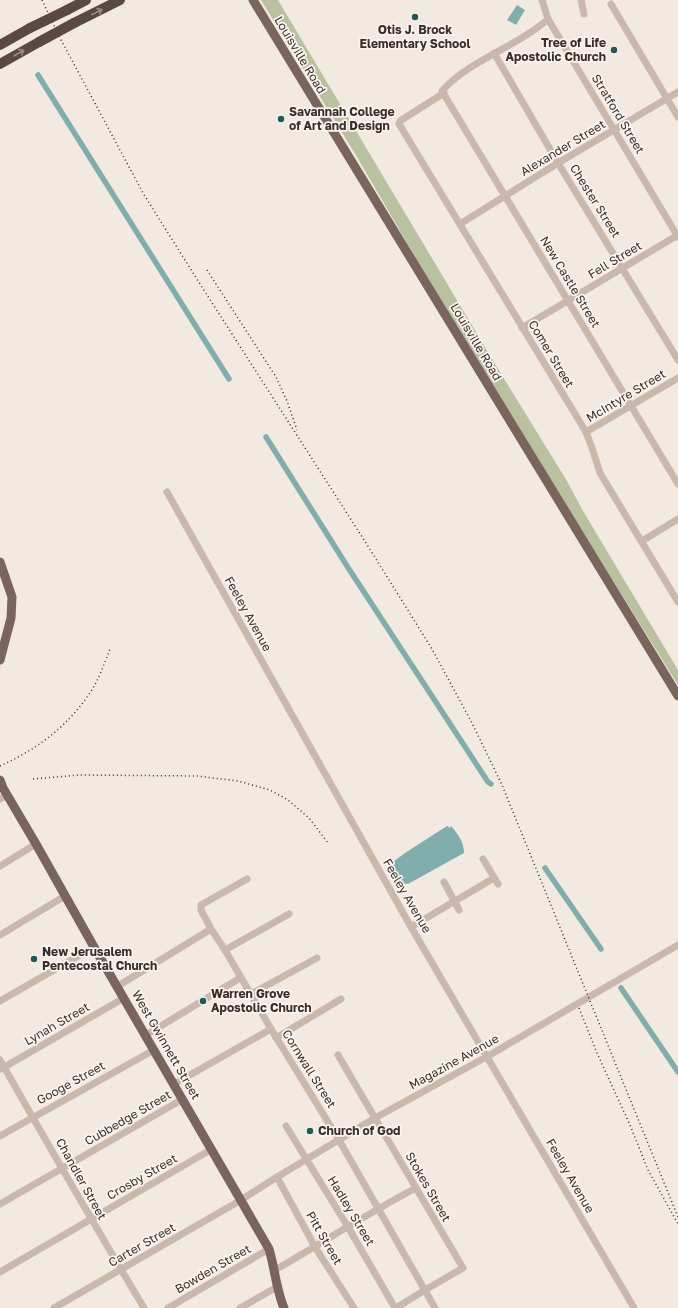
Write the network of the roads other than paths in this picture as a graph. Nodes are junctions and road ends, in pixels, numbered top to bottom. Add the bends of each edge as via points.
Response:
1 (86, 0) edge
2 (120, 0) edge
3 (253, 0) edge
4 (542, 0) edge
5 (582, 0) edge
6 (611, 4) dead end
7 (584, 14) dead end
8 (548, 19) junction
9 (0, 45) edge
10 (494, 53) junction
11 (0, 64) edge
12 (443, 92) junction
13 (678, 92) edge
14 (667, 99) junction
15 (678, 117) edge
16 (615, 130) junction
17 (558, 163) junction
18 (506, 196) junction
19 (460, 224) junction
20 (678, 236) edge
21 (623, 268) junction
22 (568, 301) junction
23 (522, 328) junction
24 (678, 360) edge
25 (678, 378) edge
26 (631, 406) junction
27 (586, 432) junction
28 (678, 484) edge
29 (167, 492) dead end
30 (678, 519) edge
31 (642, 541) junction
32 (0, 562) edge
33 (678, 602) edge
34 (0, 660) edge
35 (678, 696) edge
36 (0, 780) edge
37 (2, 796) edge
38 (36, 844) junction
39 (483, 859) dead end
40 (0, 866) edge
41 (247, 879) dead end
42 (444, 882) dead end
43 (65, 896) junction
44 (455, 901) junction
45 (459, 910) dead end
46 (290, 914) dead end
47 (411, 927) junction
48 (211, 929) junction
49 (0, 934) edge
50 (678, 945) edge
51 (94, 947) junction
52 (225, 950) junction
53 (317, 958) dead end
54 (240, 978) junction
55 (118, 986) junction
56 (251, 994) junction
57 (124, 998) junction
58 (341, 999) dead end
59 (0, 1002) edge
60 (271, 1028) junction
61 (146, 1035) junction
62 (276, 1038) junction
63 (154, 1050) junction
64 (338, 1055) dead end
65 (488, 1056) junction
66 (1, 1065) edge
67 (174, 1084) junction
68 (183, 1099) junction
69 (33, 1116) junction
70 (376, 1118) junction
71 (286, 1126) dead end
72 (0, 1136) edge
73 (340, 1140) junction
74 (212, 1149) junction
75 (307, 1159) junction
76 (63, 1169) junction
77 (277, 1177) junction
78 (416, 1188) junction
79 (241, 1200) junction
80 (0, 1204) edge
81 (378, 1208) junction
82 (91, 1219) junction
83 (348, 1227) junction
84 (315, 1247) junction
85 (269, 1249) junction
86 (121, 1270) junction
87 (275, 1270) junction
88 (0, 1272) edge
89 (277, 1287) junction
90 (425, 1290) junction
91 (54, 1308) edge
92 (144, 1308) edge
93 (168, 1308) edge
94 (240, 1308) edge
95 (284, 1308) edge
96 (354, 1308) edge
97 (396, 1308) edge
98 (435, 1308) edge
99 (634, 1308) edge

1 - 9 highway, bridge
11 -> 2 highway, bridge
3 - 35 main road, Louisville Road
4 - 8 street, Stratford Street
5 - 7 street
6 - 14 street
8 - 10 street
8 - 16 street, Stratford Street
10 - 12 street via 449,83
10 - 17 street, Chester Street
12 - 18 street, New Castle Street
12 - 19 street, Comer Street via 399,124
13 - 14 street, Alexander Street
14 - 15 street
14 - 16 street, Alexander Street
16 - 17 street, Alexander Street
16 - 20 street, Stratford Street
17 - 18 street, Alexander Street
17 - 21 street, Chester Street
18 - 19 street, Alexander Street
18 - 22 street, New Castle Street
19 - 23 street, Comer Street
20 - 21 street, Fell Street
21 - 22 street, Fell Street
21 - 24 street, Chester Street
22 - 23 street, Fell Street
22 - 26 street, New Castle Street
23 - 27 street, Comer Street
25 - 26 street, McIntyre Street
26 - 27 street, McIntyre Street
26 - 28 street, New Castle Street
27 - 31 street, Comer Street via 600,473
29 - 47 street, Feeley Avenue
30 - 31 street
31 - 33 street, Comer Street
32 - 34 main road via 12,597 11,618
36 - 37 main road, West Gwinnett Street
37 - 38 main road, West Gwinnett Street
38 - 40 street
38 - 43 main road, West Gwinnett Street
39 - 44 street via 496,881
41 - 48 street, Cornwall Street via 201,905
42 - 44 street
43 - 49 street
43 - 51 main road, West Gwinnett Street
44 - 45 street
44 - 47 street
46 - 52 street
47 - 65 street, Feeley Avenue
48 - 52 street, Cornwall Street
48 - 55 street
50 - 65 street, Magazine Avenue
51 - 55 main road, West Gwinnett Street
51 - 59 street
52 - 54 street, Cornwall Street
53 - 56 street
54 - 56 street, Cornwall Street
54 - 61 street
55 - 57 main road, West Gwinnett Street
56 - 60 street, Cornwall Street
57 - 61 main road, West Gwinnett Street
57 - 66 street, Lynah Street
58 - 62 street
60 - 62 street, Cornwall Street
60 - 67 street
61 - 63 main road, West Gwinnett Street
62 - 73 street, Cornwall Street
63 - 67 main road, West Gwinnett Street
63 - 69 street, Googe Street
64 - 70 street, Stokes Street
65 - 70 street, Magazine Avenue
65 - 99 street, Feeley Avenue
66 - 69 street, Chandler Street
67 - 68 main road, West Gwinnett Street
68 - 74 main road, West Gwinnett Street
68 - 76 street, Cubbedge Street
69 - 72 street, Googe Street
69 - 76 street, Chandler Street
70 - 73 street, Magazine Avenue
70 - 78 street, Stokes Street
71 - 75 street, Hadley Street
73 - 75 street, Magazine Avenue
73 - 81 street, Cornwall Street
74 - 79 main road, West Gwinnett Street
74 - 82 street, Crosby Street
75 - 77 street, Magazine Avenue
75 - 83 street, Hadley Street
76 - 80 street, Cubbedge Street
76 - 82 street, Chandler Street
77 - 79 street, Magazine Avenue
77 - 84 street, Pitt Street
78 - 81 street
78 - 90 street, Stokes Street via 463,1268
79 - 85 main road, West Gwinnett Street
79 - 86 street, Carter Street
81 - 83 street
81 - 90 street, Cornwall Street
82 - 86 street, Chandler Street
82 - 88 street, Crosby Street
83 - 84 street
83 - 97 street, Hadley Street
84 - 87 street
84 - 96 street, Pitt Street
85 - 87 main road, West Gwinnett Street
85 - 93 street, Bowden Street
86 - 91 street, Carter Street
86 - 92 street, Chandler Street
87 - 89 main road, West Gwinnett Street
89 - 94 street
89 - 95 main road, West Gwinnett Street
90 - 97 street
90 - 98 street, Cornwall Street

